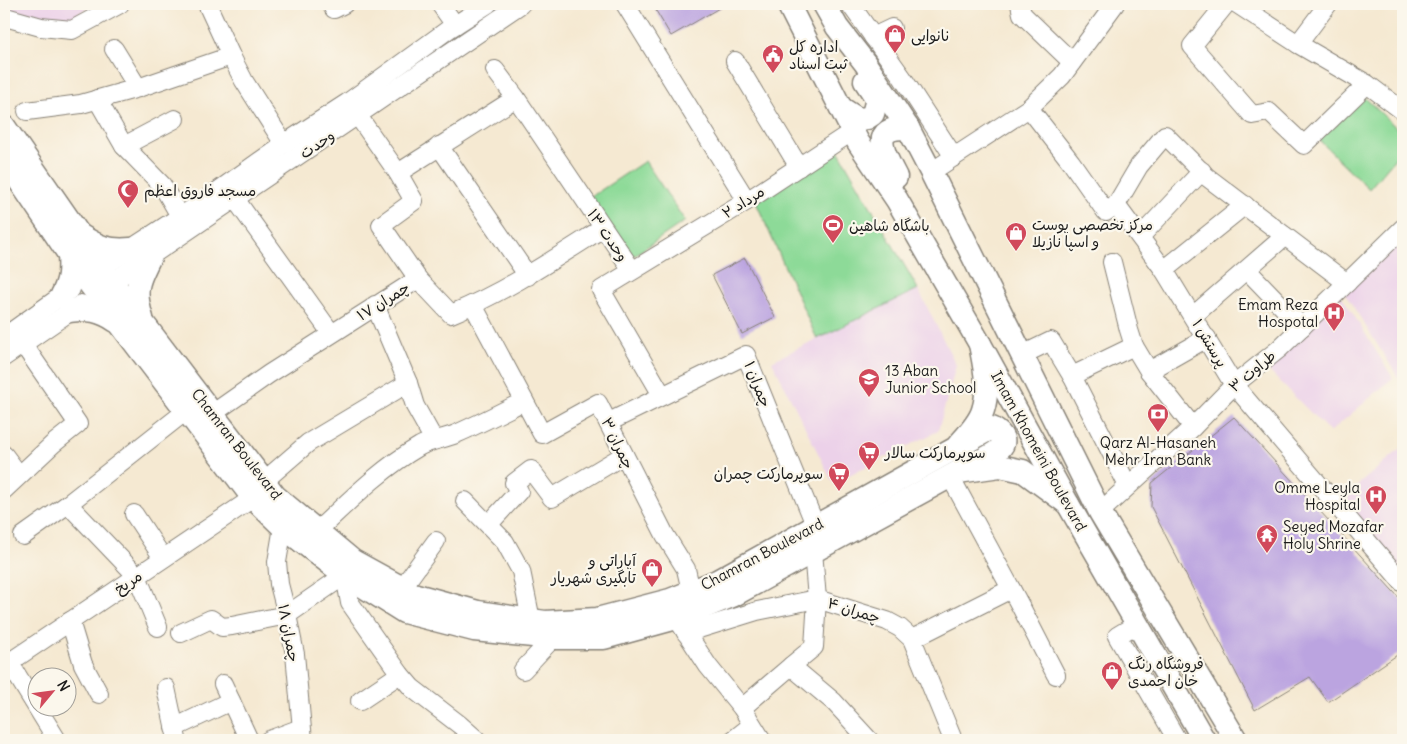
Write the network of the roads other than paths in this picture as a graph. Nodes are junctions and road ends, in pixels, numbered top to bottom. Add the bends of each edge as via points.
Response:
1 (120, 4) edge
2 (207, 4) edge
3 (440, 4) edge
4 (488, 4) edge
5 (521, 4) edge
6 (625, 4) edge
7 (788, 4) edge
8 (850, 4) edge
9 (1020, 4) edge
10 (1115, 4) edge
11 (1226, 4) edge
12 (1237, 4) edge
13 (1328, 4) edge
14 (829, 11) edge
15 (4, 17) edge
16 (455, 25) junction
17 (892, 28) dead end
18 (873, 37) junction
19 (1298, 44) junction
20 (114, 49) dead end
21 (231, 56) junction
22 (735, 61) dead end
23 (1072, 62) junction
24 (495, 70) dead end
25 (1367, 84) junction
26 (138, 88) junction
27 (516, 98) junction
28 (96, 99) junction
29 (841, 108) junction
30 (1029, 108) junction
31 (27, 111) dead end
32 (1403, 111) edge
33 (358, 116) junction
34 (174, 119) dead end
35 (4, 126) edge
36 (908, 128) junction
37 (853, 131) junction
38 (284, 144) junction
39 (124, 146) junction
40 (439, 146) junction
41 (954, 157) junction
42 (4, 159) edge
43 (266, 167) junction
44 (799, 167) junction
45 (1202, 171) junction
46 (931, 172) junction
47 (398, 173) junction
48 (230, 192) junction
49 (747, 200) junction
50 (896, 200) junction
51 (1116, 205) junction
52 (1245, 205) junction
53 (180, 216) junction
54 (603, 228) junction
55 (1403, 228) edge
56 (77, 233) junction
57 (1285, 236) junction
58 (1140, 237) junction
59 (141, 252) junction
60 (69, 254) junction
61 (1112, 262) dead end
62 (632, 270) junction
63 (1164, 270) junction
64 (1247, 270) junction
65 (528, 276) junction
66 (418, 279) junction
67 (99, 280) junction
68 (1347, 283) junction
69 (66, 303) junction
70 (376, 305) junction
71 (473, 305) junction
72 (1193, 316) junction
73 (119, 323) junction
74 (145, 326) junction
75 (1302, 327) junction
76 (331, 333) junction
77 (4, 337) edge
78 (1207, 338) junction
79 (23, 344) junction
80 (980, 344) junction
81 (1134, 346) junction
82 (1022, 355) junction
83 (4, 357) edge
84 (1148, 371) junction
85 (1072, 376) junction
86 (408, 383) junction
87 (1234, 385) junction
88 (662, 395) junction
89 (524, 400) junction
90 (186, 410) junction
91 (212, 414) junction
92 (609, 422) junction
93 (1193, 426) junction
94 (434, 440) junction
95 (956, 448) junction
96 (4, 455) edge
97 (624, 455) junction
98 (954, 474) junction
99 (19, 475) junction
100 (1128, 486) junction
101 (258, 489) junction
102 (4, 490) edge
103 (465, 501) dead end
104 (68, 504) junction
105 (1068, 504) junction
106 (1100, 512) junction
107 (134, 514) dead end
108 (489, 524) junction
109 (283, 527) junction
110 (816, 527) junction
111 (317, 531) junction
112 (23, 536) dead end
113 (436, 541) dead end
114 (813, 551) junction
115 (163, 558) junction
116 (345, 575) junction
117 (137, 576) junction
118 (1403, 583) edge
119 (402, 588) junction
120 (1011, 588) junction
121 (691, 591) junction
122 (817, 599) junction
123 (287, 615) junction
124 (678, 617) junction
125 (532, 620) junction
126 (70, 621) junction
127 (1137, 624) junction
128 (158, 627) dead end
129 (181, 633) dead end
130 (553, 638) junction
131 (912, 639) junction
132 (6, 664) edge
133 (791, 666) junction
134 (523, 670) dead end
135 (400, 674) junction
136 (1056, 675) dead end
137 (223, 684) dead end
138 (166, 688) dead end
139 (99, 694) dead end
140 (231, 701) junction
141 (360, 701) dead end
142 (742, 708) junction
143 (752, 725) junction
144 (176, 734) edge
145 (302, 734) edge
146 (57, 740) edge
147 (250, 740) edge
148 (269, 740) edge
149 (477, 740) edge
150 (733, 740) edge
151 (762, 740) edge
152 (869, 740) edge
153 (953, 740) edge
154 (1177, 740) edge
155 (1204, 740) edge
156 (1236, 740) edge

1 - 15 street via 72,30 41,27
2 - 21 street
3 - 16 street
4 - 16 street, وحدت
5 - 33 street, وحدت
6 - 49 street
7 - 29 main road, Imam Khomeini Boulevard
8 - 18 street
9 - 23 street via 1022,14
10 - 23 street
11 - 25 street via 1192,46 1252,115 1269,112 1304,145
12 - 19 street
13 - 19 street
14 - 29 main road via 877,99 874,114 867,118 858,119
14 - 36 main road, Imam Khomeini Boulevard
16 - 38 street, وحدت
17 - 18 street
18 - 41 street
19 - 25 street
20 - 26 street
21 - 26 street
21 - 38 street
22 - 44 street
23 - 30 street
24 - 27 street, وحدت ۱۳
25 - 32 street
26 - 28 street
27 - 40 street
27 - 54 street, وحدت ۱۳
28 - 31 street
28 - 39 street
29 - 37 main road, Imam Khomeini Boulevard
30 - 41 street
30 - 51 street via 1106,212
33 - 43 street, وحدت
33 - 47 street
34 - 39 street
35 - 56 main road, Chamran Boulevard
36 - 46 main road, Imam Khomeini Boulevard
36 - 50 main road via 890,130 882,140 884,155 900,189
37 - 44 street, مرداد ۲
37 - 50 main road, Imam Khomeini Boulevard
38 - 43 street, وحدت
39 - 53 street via 162,185
40 - 47 street
40 - 65 street
41 - 46 street
42 - 60 main road, Chamran Boulevard
43 - 48 street, وحدت
44 - 49 street, مرداد ۲
45 - 51 street via 1165,135 1139,166
45 - 52 street
45 - 58 street
46 - 82 main road, Imam Khomeini Boulevard
47 - 66 street via 414,201 381,225
48 - 53 street, وحدت
48 - 59 street, وحدت
48 - 76 street
49 - 62 street, مرداد ۲
50 - 80 main road, Imam Khomeini Boulevard
51 - 58 street, پرستش ۱
52 - 57 street
52 - 63 street
53 - 59 street, وحدت
54 - 62 street, وحدت ۱۳
54 - 65 street, چمران ۱۷
55 - 68 street, طراوت ۳
56 - 59 main road via 114,250
56 - 67 main road, Chamran Boulevard
57 - 64 street
57 - 68 street
58 - 63 street, پرستش ۱
59 - 67 street, وحدت
59 - 74 main road via 137,290
60 - 67 main road, Chamran Boulevard
60 - 69 main road via 71,273
61 - 81 street
62 - 88 street, وحدت ۱۳ via 602,290
63 - 72 street, پرستش ۱
64 - 72 street
64 - 75 street
65 - 71 street, چمران ۱۷
66 - 70 street, چمران ۱۷
66 - 71 street, چمران ۱۷ via 451,314
67 - 69 street, وحدت
67 - 73 main road, Chamran Boulevard
67 - 74 main road, Chamran Boulevard
68 - 75 street, طراوت ۳
69 - 73 main road via 106,314
69 - 77 street, وحدت
69 - 79 street, وحدت
70 - 76 street, چمران ۱۷
70 - 86 street
71 - 89 street, چمران ۳
72 - 78 street, پرستش ۱
73 - 90 main road, Chamran Boulevard
74 - 91 main road, Chamran Boulevard
75 - 87 street, طراوت ۳
76 - 91 street, چمران ۱۷
78 - 84 street
78 - 87 street, پرستش ۱
79 - 83 street, وحدت
79 - 99 street via 78,424
80 - 95 main road, Chamran Boulevard via 986,392 983,411
80 - 105 main road, Imam Khomeini Boulevard
81 - 84 street
81 - 85 street
82 - 85 street via 1051,341
82 - 106 main road, Imam Khomeini Boulevard
84 - 93 street
85 - 100 street
86 - 94 street via 415,406
86 - 101 street, مریخ via 308,443
87 - 93 street, طراوت ۳
87 - 118 street, پرستش ۱
88 - 92 street, چمران ۱
88 - 110 street, چمران ۱ via 746,355
89 - 92 street, چمران ۳ via 542,434 598,403
89 - 94 street via 453,436
90 - 101 main road, Chamran Boulevard
90 - 104 street
91 - 101 main road, Chamran Boulevard
92 - 97 street, چمران ۳
93 - 100 street, طراوت ۳
94 - 111 street via 396,462
95 - 98 main road via 992,428 998,431 1003,444 1000,450
95 - 110 main road, Chamran Boulevard
96 - 99 street
97 - 108 street via 552,498 531,470 514,483 519,492
97 - 121 street, چمران ۳ via 686,570
98 - 105 main road, Chamran Boulevard via 1000,466 1023,471
98 - 114 main road, Chamran Boulevard
98 - 120 street
99 - 102 street
100 - 106 street, طراوت ۳
101 - 109 main road, Chamran Boulevard
101 - 111 main road, Chamran Boulevard via 275,496
101 - 115 street, مریخ
103 - 108 street
104 - 112 street
104 - 117 street
105 - 127 main road, Imam Khomeini Boulevard
106 - 156 main road, Imam Khomeini Boulevard
107 - 115 street
108 - 125 street via 505,542 521,571
109 - 116 main road, Chamran Boulevard
109 - 123 street, چمران ۱۸ via 277,562
110 - 121 main road, Chamran Boulevard
111 - 119 main road, Chamran Boulevard via 353,561
113 - 119 street
114 - 122 street
114 - 124 main road, Chamran Boulevard via 732,596
115 - 117 street, مریخ
116 - 123 street
116 - 130 main road, Chamran Boulevard via 404,612 474,630
116 - 135 street via 350,603
117 - 126 street, مریخ
117 - 128 street
119 - 125 main road, Chamran Boulevard via 478,612
120 - 131 street
120 - 136 street
121 - 124 main road, Chamran Boulevard
122 - 124 street, چمران ۴ via 757,611
122 - 131 street, چمران ۴ via 888,621
122 - 133 street via 814,646
123 - 129 street via 222,627 211,619
123 - 145 street, چمران ۱۸ via 295,654
124 - 125 main road, Chamran Boulevard
124 - 130 main road, Chamran Boulevard via 604,638
124 - 142 street via 708,666
126 - 132 street, مریخ
126 - 139 street via 83,664
127 - 154 street via 1117,636
127 - 155 main road, Imam Khomeini Boulevard
130 - 134 street
131 - 153 street, چمران ۴
132 - 146 street
133 - 142 street
133 - 152 street via 834,702
135 - 141 street
135 - 149 street via 412,688
137 - 140 street
138 - 144 street
140 - 144 street
140 - 147 street
142 - 143 street
143 - 150 street
143 - 151 street
145 - 148 street

